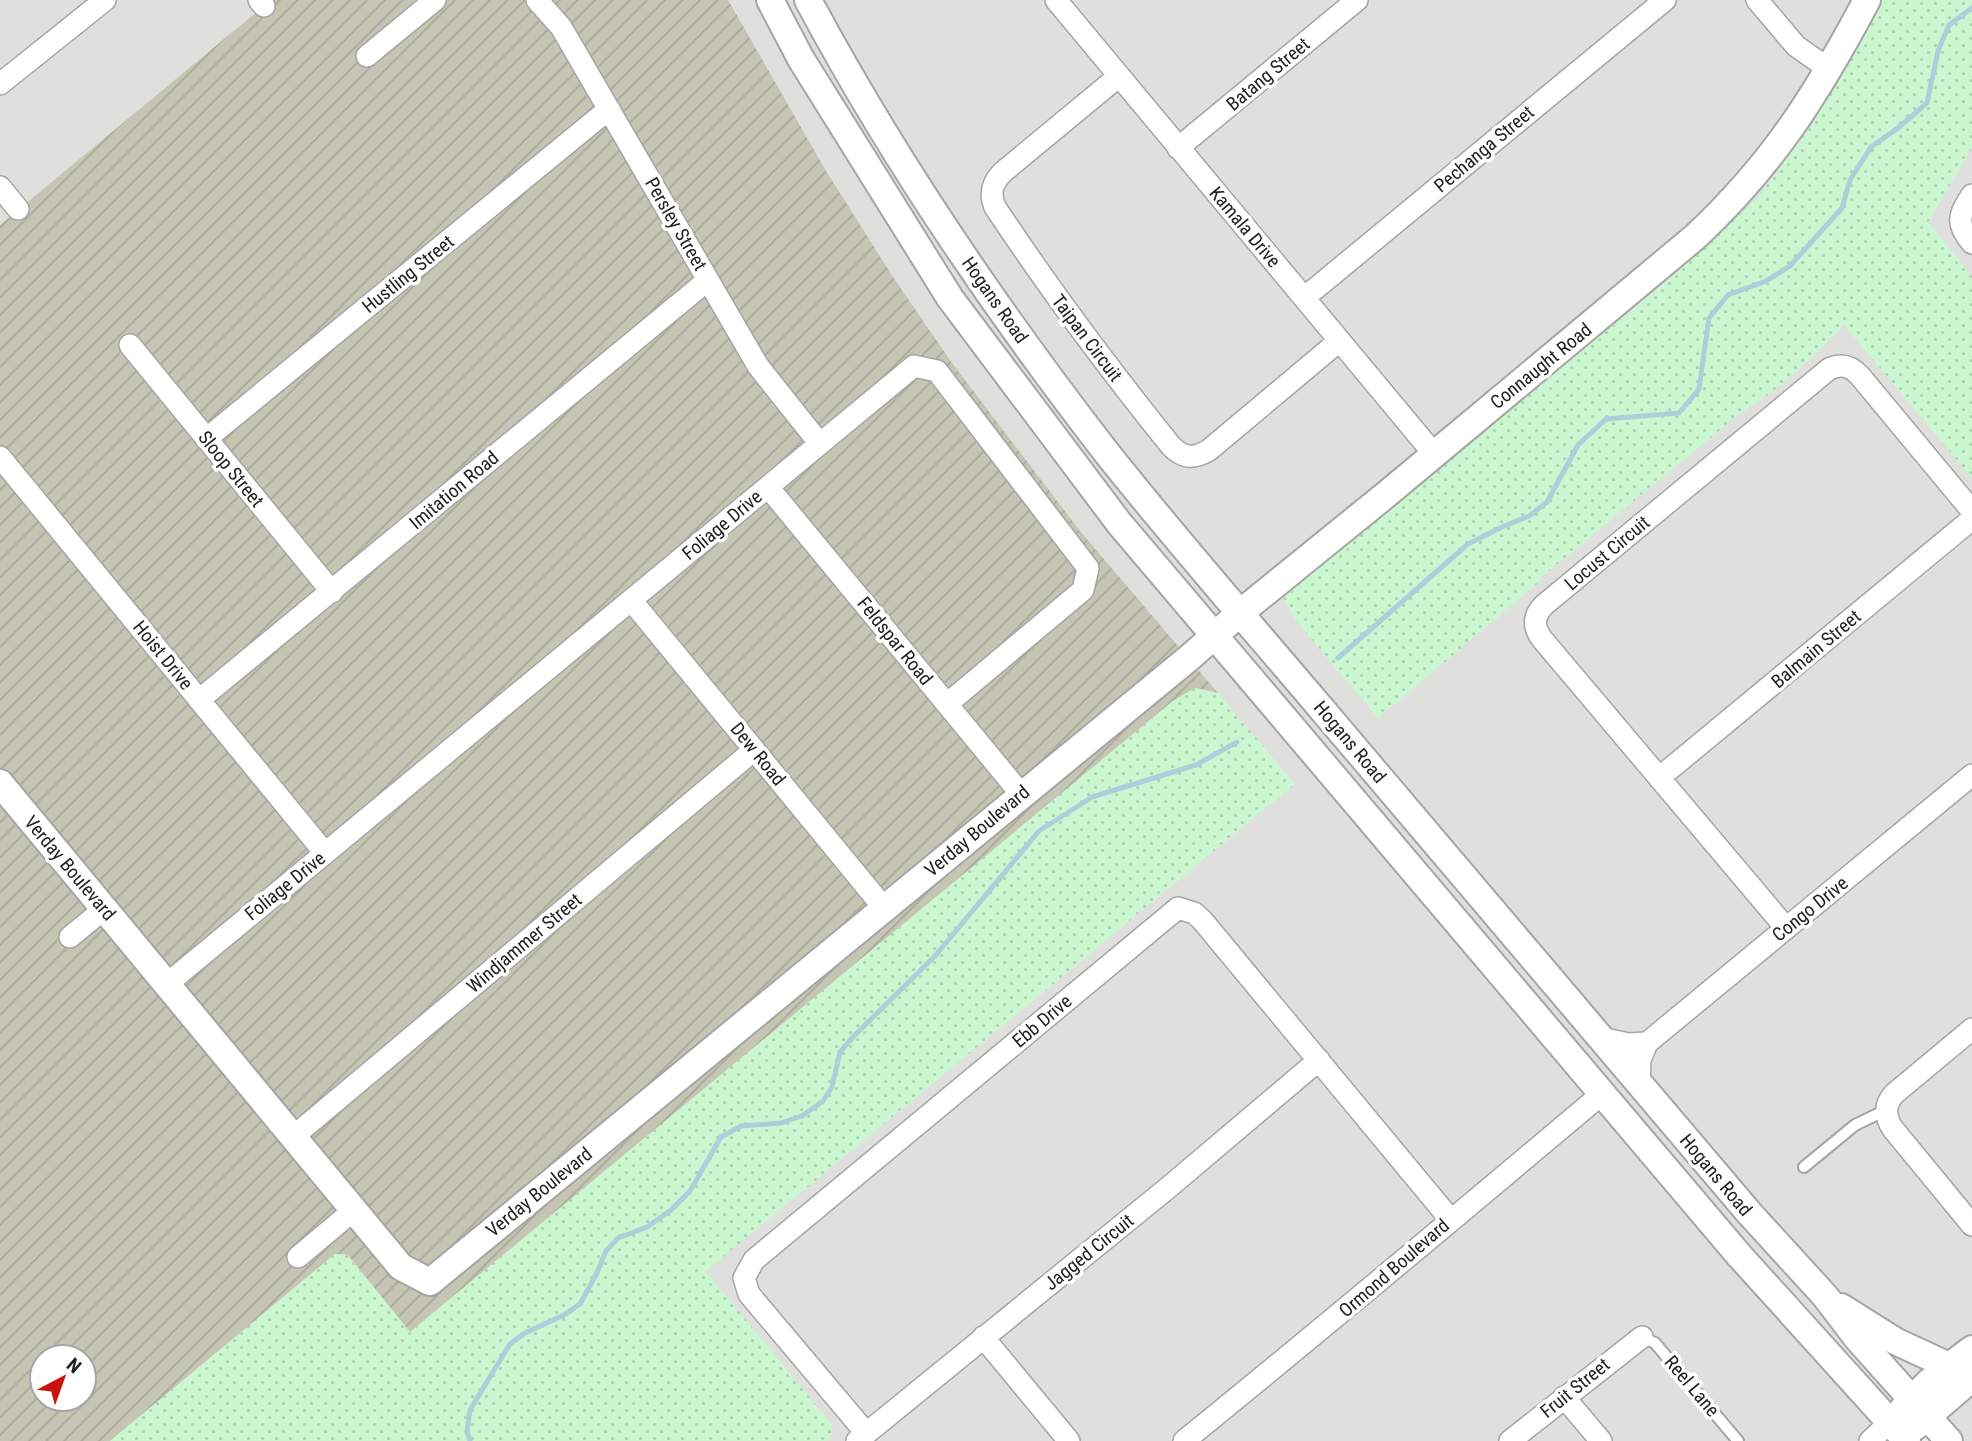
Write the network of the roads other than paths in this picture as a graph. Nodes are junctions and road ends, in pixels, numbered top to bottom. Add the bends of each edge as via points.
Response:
1 (105, 0) edge
2 (435, 0) edge
3 (537, 0) edge
4 (770, 0) edge
5 (808, 0) edge
6 (1056, 0) edge
7 (1357, 0) edge
8 (1665, 0) edge
9 (1757, 0) edge
10 (1867, 0) edge
11 (367, 56) dead end
12 (1830, 69) junction
13 (1119, 76) junction
14 (0, 84) edge
15 (609, 109) junction
16 (1178, 148) junction
17 (0, 187) edge
18 (1972, 195) edge
19 (18, 209) dead end
20 (1972, 243) edge
21 (708, 280) junction
22 (1304, 298) junction
23 (1339, 341) junction
24 (130, 345) dead end
25 (206, 439) junction
26 (820, 444) junction
27 (1434, 454) junction
28 (0, 457) edge
29 (768, 486) junction
30 (1972, 511) edge
31 (1972, 519) edge
32 (332, 592) junction
33 (631, 600) junction
34 (1240, 613) junction
35 (1215, 635) junction
36 (1159, 681) joint
37 (200, 700) junction
38 (947, 704) junction
39 (754, 750) junction
40 (1972, 775) edge
41 (1659, 778) junction
42 (0, 783) edge
43 (1021, 794) junction
44 (325, 853) junction
45 (884, 908) junction
46 (104, 909) junction
47 (1786, 928) junction
48 (70, 937) dead end
49 (167, 984) junction
50 (1972, 1029) edge
51 (1601, 1038) junction
52 (1647, 1043) junction
53 (1319, 1060) junction
54 (1639, 1084) junction
55 (1603, 1093) junction
56 (1886, 1110) junction
57 (293, 1136) junction
58 (1804, 1167) dead end
59 (355, 1210) junction
60 (1450, 1219) junction
61 (1972, 1225) edge
62 (298, 1257) dead end
63 (1825, 1296) junction
64 (1642, 1336) joint
65 (983, 1337) junction
66 (1972, 1349) edge
67 (1961, 1372) edge
68 (1564, 1397) junction
69 (1919, 1408) junction
70 (1901, 1436) edge
71 (861, 1437) edge
72 (1069, 1441) edge
73 (1184, 1441) edge
74 (1510, 1441) edge
75 (1601, 1441) edge
76 (1738, 1441) edge
77 (1870, 1441) edge
78 (1949, 1441) edge

1 - 14 street
2 - 11 street
3 - 15 street, Persley Street via 561,27
4 - 35 street, Hogans Road via 801,60 950,298 1119,523
5 - 34 street, Hogans Road via 912,177 1013,328 1108,454
6 - 13 street, Kamala Drive
7 - 16 street, Batang Street
8 - 22 street, Pechanga Street
9 - 12 street via 1796,46
10 - 12 street, Connaught Road
12 - 27 street, Connaught Road via 1776,151 1717,218
13 - 16 street, Kamala Drive
13 - 23 street, Taipan Circuit via 1003,172 991,195 1042,276 1171,446 1189,457 1209,450
15 - 21 street, Persley Street
15 - 25 street, Hustling Street
16 - 22 street, Kamala Drive
17 - 19 street
18 - 20 street via 1961,223
21 - 26 street, Persley Street via 758,366
21 - 32 street, Imitation Road
22 - 23 street, Kamala Drive
23 - 27 street, Kamala Drive
24 - 25 street, Sloop Street
25 - 32 street, Sloop Street
26 - 29 street, Foliage Drive
26 - 38 street, Foliage Drive via 914,366 937,371 1088,568 1083,590
27 - 34 street, Connaught Road
28 - 37 street, Hoist Drive
29 - 33 street, Foliage Drive
29 - 38 street, Feldspar Road
30 - 41 street, Locust Circuit via 1860,376 1850,367 1839,366 1829,369 1544,605 1535,619 1539,634
31 - 41 street, Balmain Street
32 - 37 street, Imitation Road
33 - 39 street, Dew Road
33 - 44 street, Foliage Drive
34 - 35 street, Connaught Road
34 - 51 street, Hogans Road
35 - 36 street, Connaught Road
35 - 55 street, Hogans Road
36 - 43 street, Verday Boulevard
37 - 44 street, Hoist Drive
38 - 43 street, Feldspar Road
39 - 45 street, Dew Road
39 - 57 street, Windjammer Street
40 - 47 street, Congo Drive
41 - 47 street, Locust Circuit
42 - 46 street, Verday Boulevard
43 - 45 street, Verday Boulevard
44 - 49 street, Foliage Drive
45 - 59 street, Verday Boulevard via 430,1282 401,1267
46 - 48 street
46 - 49 street, Verday Boulevard
47 - 52 street, Congo Drive
49 - 57 street, Verday Boulevard
50 - 56 street via 1894,1094
51 - 52 street
51 - 54 street, Hogans Road
52 - 54 street via 1638,1069
53 - 60 street, Ebb Drive
53 - 65 street, Jagged Circuit
53 - 71 street, Ebb Drive via 1202,920 1178,908 754,1260 744,1278 749,1294
54 - 63 street, Hogans Road
55 - 60 street, Ormond Boulevard
55 - 70 street, Hogans Road via 1738,1254
56 - 58 lane via 1855,1125
56 - 61 street via 1893,1129
57 - 59 street, Verday Boulevard
59 - 62 street
60 - 73 street, Ormond Boulevard via 1380,1282
63 - 67 street via 1895,1341
63 - 69 street, Hogans Road
64 - 68 street, Fruit Street
64 - 76 lane, Reel Lane via 1655,1343
65 - 71 street, Jagged Circuit
65 - 72 street
66 - 67 street
67 - 69 street
68 - 74 street, Fruit Street
68 - 75 street
69 - 70 street
69 - 78 street, Hogans Road
70 - 77 street

